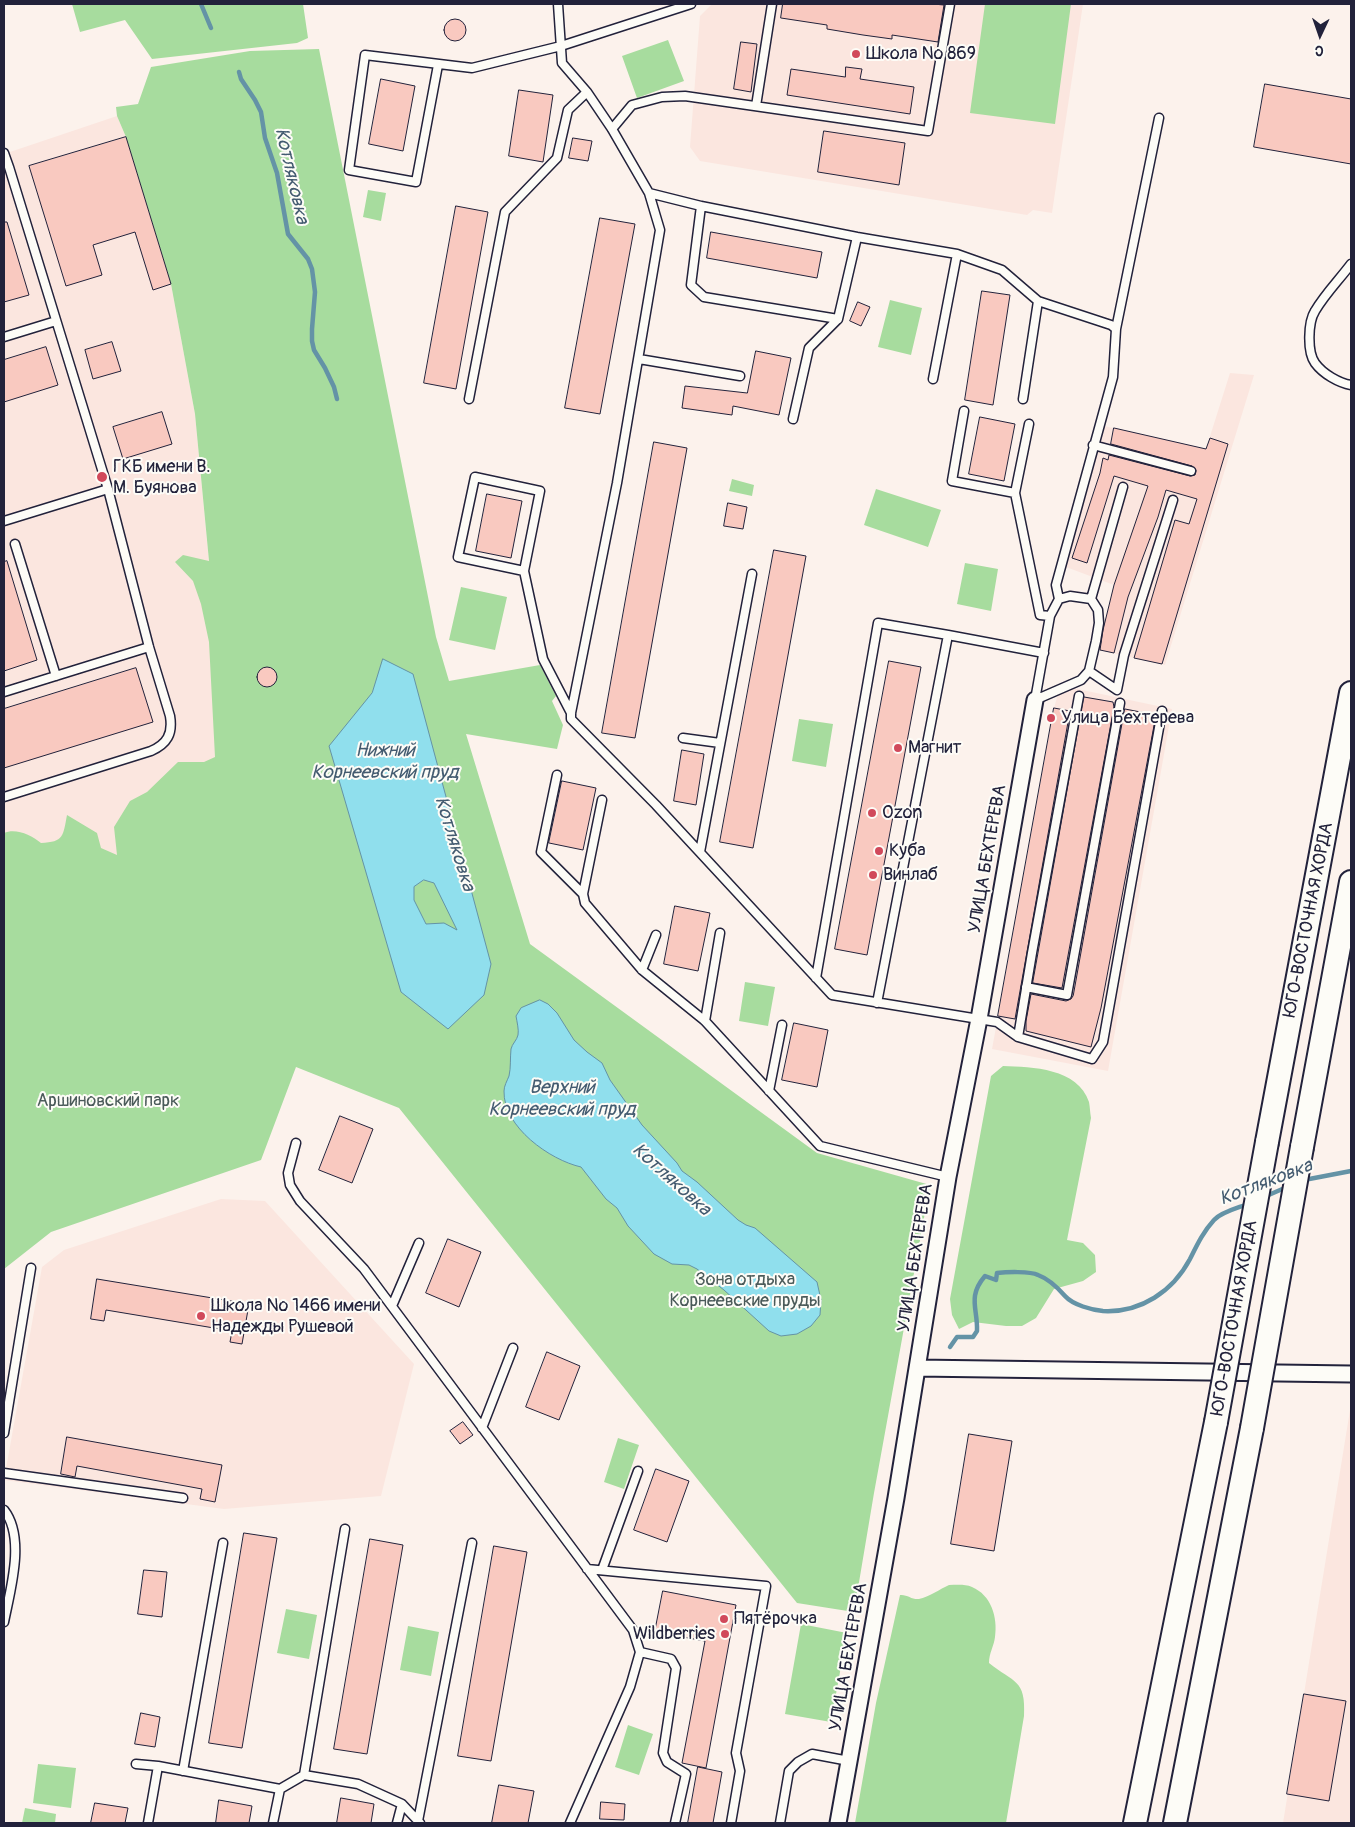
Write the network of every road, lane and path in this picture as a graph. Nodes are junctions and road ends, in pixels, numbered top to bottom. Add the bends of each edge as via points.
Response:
1 (558, 4) edge
2 (690, 4) edge
3 (772, 4) edge
4 (950, 4) edge
5 (561, 46) junction
6 (438, 65) junction
7 (586, 92) junction
8 (756, 106) junction
9 (1159, 118) dead end
10 (612, 129) junction
11 (4, 154) edge
12 (7, 168) edge
13 (649, 193) junction
14 (702, 206) junction
15 (857, 237) junction
16 (957, 254) junction
17 (1351, 264) edge
18 (1038, 301) junction
19 (838, 319) junction
20 (56, 321) junction
21 (1116, 329) junction
22 (4, 337) edge
23 (639, 359) junction
24 (740, 376) dead end
25 (933, 379) dead end
26 (1351, 385) edge
27 (469, 399) dead end
28 (1023, 399) dead end
29 (964, 411) dead end
30 (793, 419) dead end
31 (1030, 424) dead end
32 (1093, 445) junction
33 (1191, 471) dead end
34 (1123, 487) dead end
35 (108, 489) junction
36 (1015, 492) junction
37 (1173, 500) dead end
38 (4, 521) edge
39 (15, 544) dead end
40 (524, 571) junction
41 (752, 574) dead end
42 (1058, 599) junction
43 (1091, 599) junction
44 (1050, 616) junction
45 (948, 635) junction
46 (149, 647) junction
47 (1044, 653) junction
48 (1089, 671) junction
49 (56, 676) junction
50 (4, 692) edge
51 (1351, 694) edge
52 (1079, 696) dead end
53 (1035, 700) junction
54 (1120, 703) dead end
55 (1162, 711) dead end
56 (571, 713) junction
57 (683, 738) dead end
58 (720, 744) junction
59 (557, 775) dead end
60 (4, 797) edge
61 (602, 800) dead end
62 (700, 852) junction
63 (1351, 882) edge
64 (583, 894) junction
65 (720, 933) dead end
66 (656, 935) dead end
67 (642, 970) junction
68 (816, 978) junction
69 (1026, 987) junction
70 (877, 1002) junction
71 (979, 1019) junction
72 (705, 1021) junction
73 (782, 1025) dead end
74 (1018, 1037) junction
75 (769, 1091) junction
76 (296, 1143) dead end
77 (948, 1177) junction
78 (419, 1243) dead end
79 (31, 1268) dead end
80 (392, 1306) junction
81 (513, 1348) dead end
82 (917, 1368) junction
83 (1351, 1374) edge
84 (482, 1428) junction
85 (4, 1432) edge
86 (638, 1471) dead end
87 (4, 1473) edge
88 (183, 1498) dead end
89 (4, 1510) edge
90 (345, 1529) dead end
91 (223, 1543) dead end
92 (472, 1543) dead end
93 (587, 1569) junction
94 (602, 1570) junction
95 (4, 1622) edge
96 (640, 1652) junction
97 (849, 1761) junction
98 (136, 1764) dead end
99 (158, 1766) junction
100 (183, 1771) junction
101 (304, 1775) junction
102 (280, 1789) junction
103 (402, 1804) junction
104 (419, 1822) edge
105 (148, 1823) edge
106 (273, 1823) edge
107 (397, 1823) edge
108 (570, 1823) edge
109 (675, 1823) edge
110 (731, 1823) edge
111 (780, 1823) edge
112 (838, 1823) edge
113 (1136, 1823) edge
114 (1175, 1823) edge

1 - 5 lane
2 - 5 lane
3 - 8 lane
4 - 8 lane via 928,131
5 - 6 lane via 472,68
5 - 7 lane via 562,63
6 - 6 lane via 365,55 349,170 416,182
7 - 10 lane
7 - 27 lane via 568,110 557,158 505,212
8 - 10 lane via 694,97 662,97 632,105
9 - 21 lane
10 - 13 lane
11 - 12 lane
12 - 20 lane
13 - 14 lane
13 - 23 lane via 660,230
14 - 15 lane
14 - 19 lane via 691,284 704,297
15 - 16 lane
15 - 19 lane
16 - 18 lane via 1002,270
16 - 25 lane
17 - 26 lane via 1314,312 1310,327 1314,362 1325,373
18 - 21 lane
18 - 28 lane
19 - 30 lane via 809,348
20 - 22 lane
20 - 35 lane
21 - 32 lane via 1113,377
23 - 24 lane
23 - 56 lane
29 - 36 lane via 952,481
31 - 36 lane
32 - 33 lane
32 - 42 lane via 1056,585
34 - 43 lane
35 - 38 lane
35 - 46 lane
36 - 44 lane via 1040,615
37 - 48 lane via 1124,656 1117,690
39 - 49 lane
40 - 40 lane via 540,490 475,477 458,558
40 - 56 lane via 543,659
41 - 58 lane
42 - 43 lane via 1070,596
42 - 44 lane
43 - 48 lane via 1098,610 1099,623
44 - 47 lane
45 - 47 lane
45 - 68 lane via 878,623
45 - 70 lane
46 - 49 lane
46 - 60 lane via 170,716 169,738 161,746
47 - 53 lane
48 - 53 lane via 1080,680
49 - 50 lane
51 - 113 main road, ЮГО-ВОСТОЧНАЯ ХОРДА, bridge via 1216,1422
52 - 69 lane
53 - 71 street, УЛИЦА БЕХТЕРЕВА
54 - 69 lane via 1067,995
55 - 74 lane via 1102,1042 1092,1059
56 - 62 lane via 571,719
57 - 58 lane
58 - 62 lane
59 - 64 lane via 540,852
61 - 64 lane
62 - 68 lane
63 - 114 main road, ЮГО-ВОСТОЧНАЯ ХОРДА, bridge via 1252,1428
64 - 67 lane via 585,902
65 - 72 lane
66 - 67 lane
67 - 72 lane
68 - 70 lane via 832,995
69 - 74 lane
70 - 71 lane
71 - 74 lane via 997,1022
71 - 77 street, УЛИЦА БЕХТЕРЕВА
72 - 75 lane
73 - 75 lane
75 - 77 lane via 820,1146
76 - 80 lane via 288,1173 290,1185 300,1201 364,1269
77 - 82 street, УЛИЦА БЕХТЕРЕВА
78 - 80 lane
79 - 85 lane
80 - 84 lane
81 - 84 lane
82 - 83 street
82 - 97 street, УЛИЦА БЕХТЕРЕВА
84 - 93 lane
86 - 94 lane
87 - 88 lane
89 - 95 lane via 15,1539 13,1578
90 - 101 lane
91 - 100 lane
92 - 104 lane
93 - 94 lane
93 - 96 lane via 633,1630
94 - 110 lane via 766,1586 736,1752 740,1771
96 - 108 lane via 630,1687
96 - 109 lane via 671,1659 676,1668 663,1753 667,1762 686,1774
97 - 111 lane via 812,1754 798,1762 789,1771
97 - 112 street, УЛИЦА БЕХТЕРЕВА
98 - 99 lane
99 - 100 lane
99 - 105 lane
100 - 102 lane
101 - 102 lane
101 - 103 lane via 358,1784
102 - 106 lane
103 - 104 lane
103 - 107 lane

